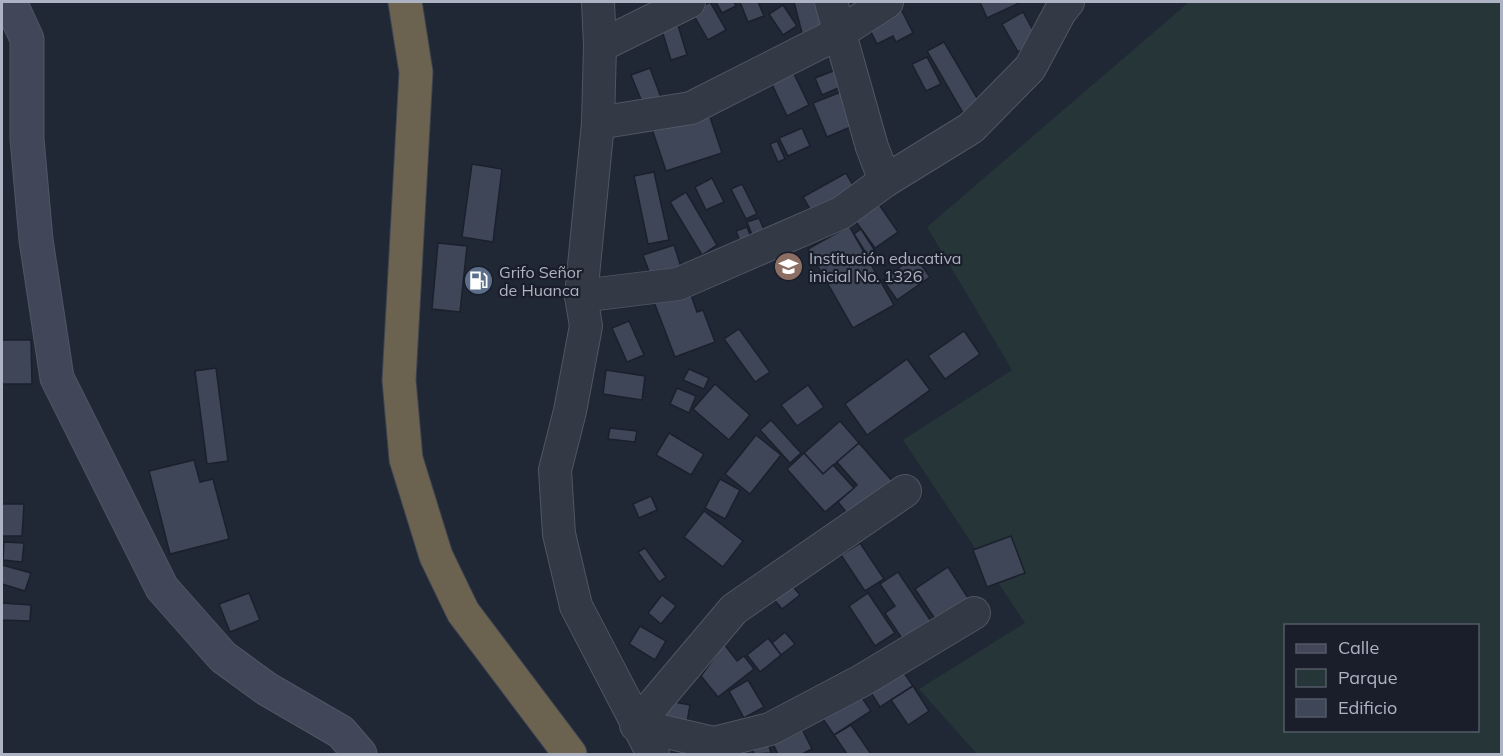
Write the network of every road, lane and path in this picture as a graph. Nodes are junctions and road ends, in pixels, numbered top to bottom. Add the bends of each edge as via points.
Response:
1 (10, 2) edge
2 (405, 2) edge
3 (598, 2) edge
4 (688, 2) edge
5 (831, 2) edge
6 (887, 2) edge
7 (1068, 2) edge
8 (841, 32) junction
9 (600, 46) junction
10 (598, 123) junction
11 (885, 181) junction
12 (581, 296) junction
13 (905, 491) dead end
14 (974, 613) dead end
15 (636, 725) junction
16 (360, 754) edge
17 (570, 754) edge
18 (653, 754) edge

1 - 16 street via 27,39 27,139 36,240 57,378 162,588 224,657 267,689 341,732
2 - 17 highway via 416,72 399,380 406,459 436,556 463,612
3 - 9 street
4 - 9 street
5 - 8 street
6 - 8 street
7 - 11 street via 1030,68 971,128
8 - 10 street via 691,108
8 - 11 street
9 - 10 street
10 - 12 street
11 - 12 street via 841,213 678,284
12 - 15 street via 586,326 555,470 559,534 576,606
13 - 15 street via 734,609
14 - 15 street via 861,681 770,729 714,743
15 - 18 street

